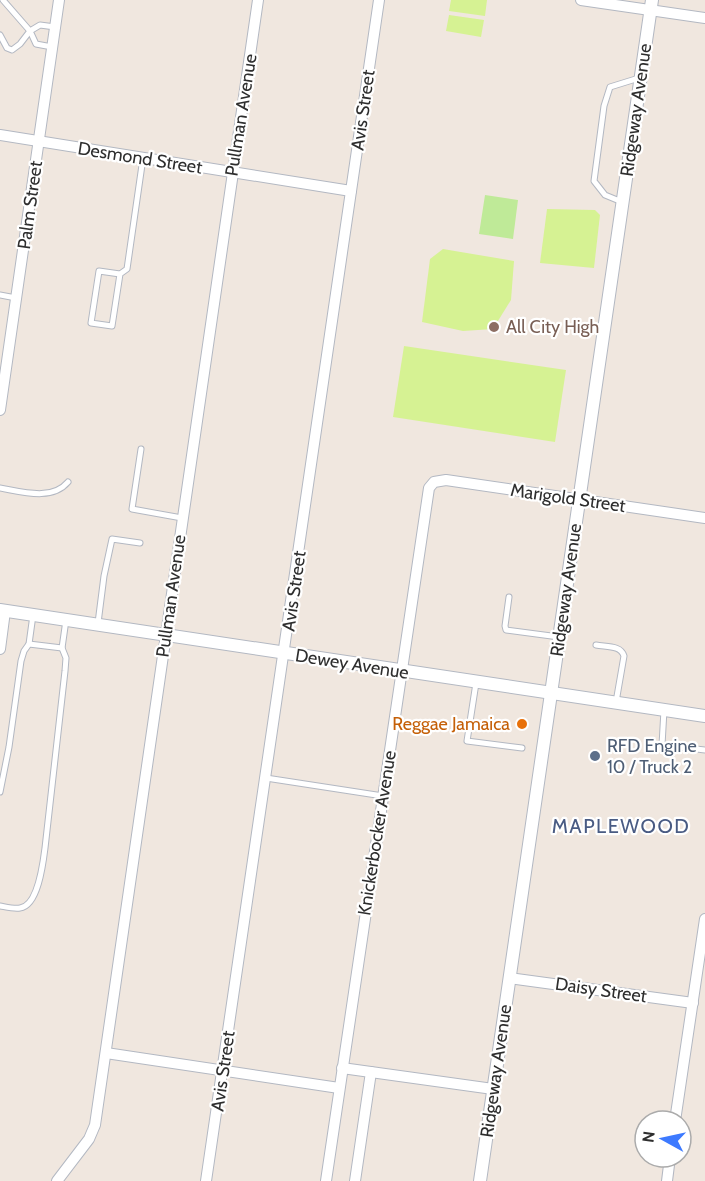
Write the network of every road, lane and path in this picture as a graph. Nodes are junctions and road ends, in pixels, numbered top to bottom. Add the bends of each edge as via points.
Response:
1 (3, 0) edge
2 (59, 0) edge
3 (258, 0) edge
4 (379, 0) edge
5 (581, 0) edge
6 (651, 5) edge
7 (705, 18) edge
8 (55, 27) junction
9 (30, 31) junction
10 (0, 35) edge
11 (52, 47) junction
12 (640, 78) junction
13 (0, 135) edge
14 (39, 142) junction
15 (143, 158) junction
16 (232, 172) junction
17 (351, 191) junction
18 (622, 202) junction
19 (120, 274) junction
20 (0, 295) edge
21 (16, 298) junction
22 (0, 410) edge
23 (141, 449) dead end
24 (68, 482) dead end
25 (431, 485) joint
26 (0, 488) edge
27 (579, 500) junction
28 (182, 518) junction
29 (705, 518) edge
30 (140, 543) dead end
31 (509, 597) dead end
32 (3, 610) edge
33 (33, 615) junction
34 (66, 620) junction
35 (98, 625) junction
36 (165, 635) junction
37 (559, 637) junction
38 (29, 644) junction
39 (596, 645) dead end
40 (62, 648) junction
41 (0, 649) edge
42 (285, 653) junction
43 (401, 671) junction
44 (476, 683) junction
45 (550, 694) junction
46 (616, 703) junction
47 (664, 710) junction
48 (705, 716) edge
49 (522, 748) dead end
50 (705, 750) edge
51 (266, 778) junction
52 (0, 792) edge
53 (383, 795) junction
54 (0, 906) edge
55 (705, 919) edge
56 (510, 978) junction
57 (693, 1003) junction
58 (106, 1053) junction
59 (342, 1068) junction
60 (223, 1071) junction
61 (370, 1072) junction
62 (339, 1088) junction
63 (493, 1089) junction
64 (677, 1109) edge
65 (57, 1181) edge
66 (206, 1181) edge
67 (326, 1181) edge
68 (355, 1181) edge
69 (480, 1181) edge

1 - 9 lane
2 - 8 street, Palm Street
3 - 16 street, Pullman Avenue
4 - 17 street, Avis Street
5 - 6 street
6 - 7 street
6 - 12 street, Ridgeway Avenue
8 - 9 lane via 40,25
8 - 11 street, Palm Street
9 - 10 lane via 12,50
9 - 11 lane via 36,44
11 - 14 street, Palm Street
12 - 18 street, Ridgeway Avenue
12 - 18 lane via 610,87 604,106 594,181 605,195
13 - 14 street, Desmond Street
14 - 15 street, Desmond Street
14 - 21 street, Palm Street
15 - 16 street, Desmond Street
15 - 19 lane via 128,269
16 - 17 street, Desmond Street
16 - 28 street, Pullman Avenue
17 - 42 street, Avis Street
18 - 27 street, Ridgeway Avenue
19 - 19 lane via 112,326 91,323 99,271
20 - 21 lane
21 - 22 street, Palm Street
23 - 28 lane via 132,509
24 - 26 lane via 62,490 47,494
25 - 27 street, Marigold Street via 446,480
25 - 43 street, Knickerbocker Avenue
27 - 29 street, Marigold Street
27 - 37 street, Ridgeway Avenue
28 - 36 street, Pullman Avenue
30 - 35 lane via 112,539
31 - 37 lane via 507,630
32 - 33 street, Dewey Avenue
32 - 41 street
33 - 34 street, Dewey Avenue
33 - 38 lane
34 - 35 street, Dewey Avenue
34 - 40 lane
35 - 36 street, Dewey Avenue
36 - 42 street, Dewey Avenue
36 - 58 street, Pullman Avenue
37 - 45 street, Ridgeway Avenue
38 - 40 lane
38 - 52 lane via 21,661
39 - 46 lane via 623,652
40 - 54 lane via 65,671 41,873 28,905 20,909
42 - 43 street, Dewey Avenue
42 - 51 street, Avis Street
43 - 44 street, Dewey Avenue
43 - 53 street, Knickerbocker Avenue
44 - 45 street, Dewey Avenue
44 - 49 lane via 467,741
45 - 46 street, Dewey Avenue
45 - 56 street, Ridgeway Avenue
46 - 47 street, Dewey Avenue
47 - 48 street, Dewey Avenue
47 - 50 lane via 662,745
51 - 53 lane
51 - 60 street, Avis Street
53 - 59 street, Knickerbocker Avenue
55 - 57 street
56 - 57 street, Daisy Street
56 - 63 street, Ridgeway Avenue
57 - 64 street
58 - 60 street
58 - 65 street, Pullman Avenue via 94,1130
59 - 61 street
59 - 62 street, Knickerbocker Avenue
60 - 62 street
60 - 66 street, Avis Street
61 - 63 street
61 - 68 street
62 - 67 street, Knickerbocker Avenue
63 - 69 street, Ridgeway Avenue

